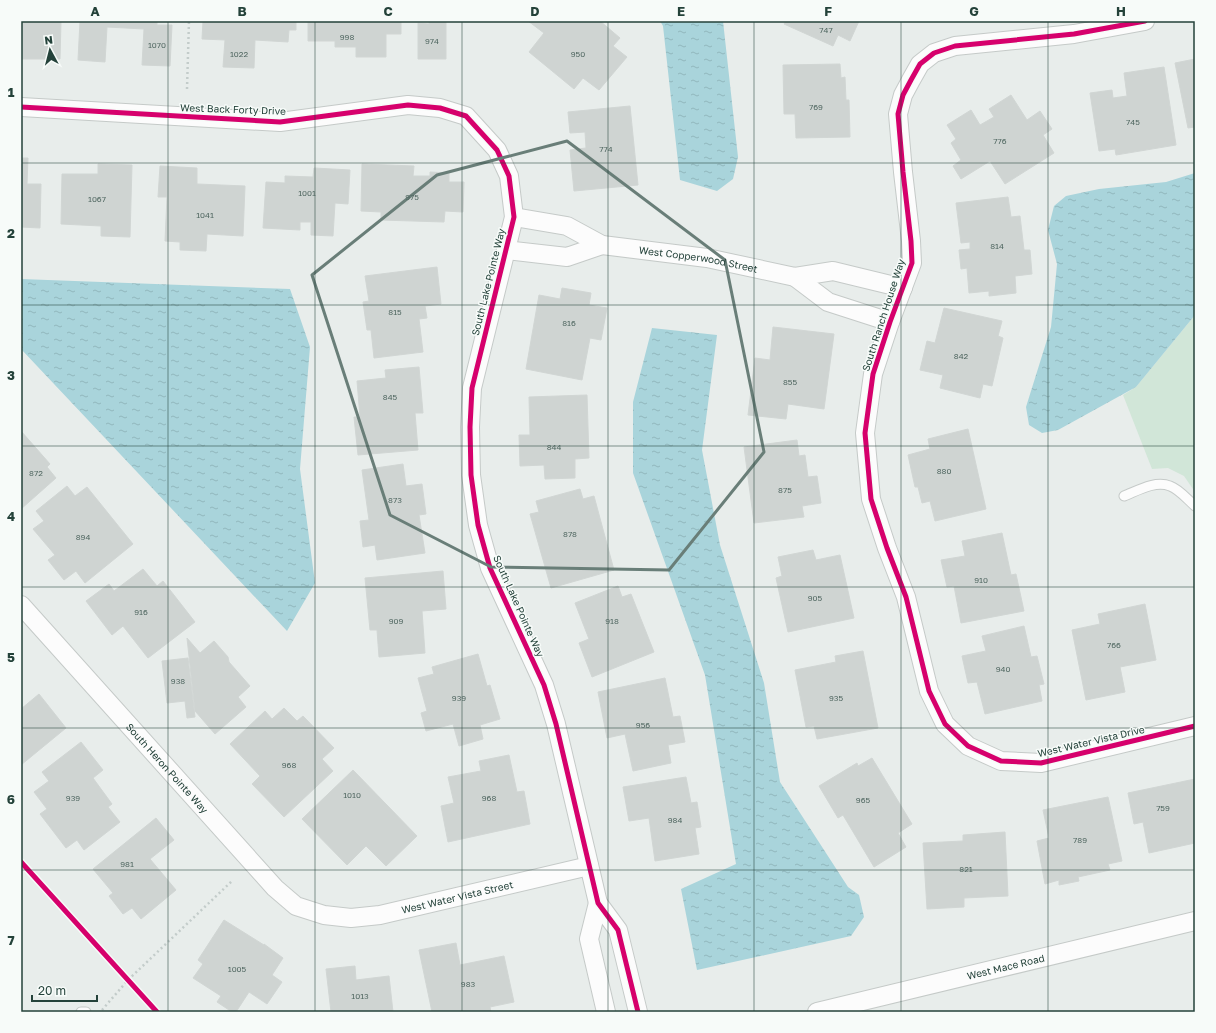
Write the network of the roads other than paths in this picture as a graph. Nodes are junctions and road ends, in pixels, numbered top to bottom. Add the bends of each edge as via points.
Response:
1 (1145, 21) edge
2 (21, 107) edge
3 (466, 116) joint
4 (514, 217) junction
5 (602, 245) junction
6 (506, 250) junction
7 (795, 277) junction
8 (903, 288) junction
9 (890, 322) junction
10 (1124, 496) dead end
11 (1195, 506) edge
12 (21, 605) edge
13 (1195, 726) edge
14 (968, 746) joint
15 (589, 866) junction
16 (598, 904) junction
17 (324, 915) joint
18 (1195, 921) edge
19 (81, 1012) edge
20 (86, 1012) edge
21 (606, 1012) edge
22 (638, 1012) edge
23 (817, 1012) edge

1 - 8 street, South Ranch House Way via 1074,34 955,46 934,53 920,64 903,95 898,114 912,263
2 - 3 street, West Back Forty Drive via 280,122 408,105 440,108
3 - 4 street, South Lake Pointe Way via 497,150 509,176
4 - 5 street, West Copperwood Street via 567,226
4 - 6 street, South Lake Pointe Way
5 - 6 street, West Copperwood Street via 567,257
5 - 7 street, West Copperwood Street via 707,258
6 - 15 street, South Lake Pointe Way via 472,388 471,475 478,525 490,568 544,685 556,724
7 - 8 street, West Copperwood Street via 834,271
7 - 9 street, West Copperwood Street via 828,302
8 - 9 street, South Ranch House Way
9 - 14 street, South Ranch House Way via 873,374 865,433 871,498 906,597 929,692 945,724
10 - 11 lane via 1159,484 1171,486
12 - 17 street, South Heron Pointe Way via 275,888 296,906
13 - 14 street, West Water Vista Drive via 1041,763 1001,761
15 - 16 street, South Lake Pointe Way
15 - 17 street, West Water Vista Street via 380,915 351,918
16 - 21 street, South Lake Pointe Way via 589,939
16 - 22 street, South Lake Pointe Way via 618,930
18 - 23 street, West Mace Road
19 - 20 lane

